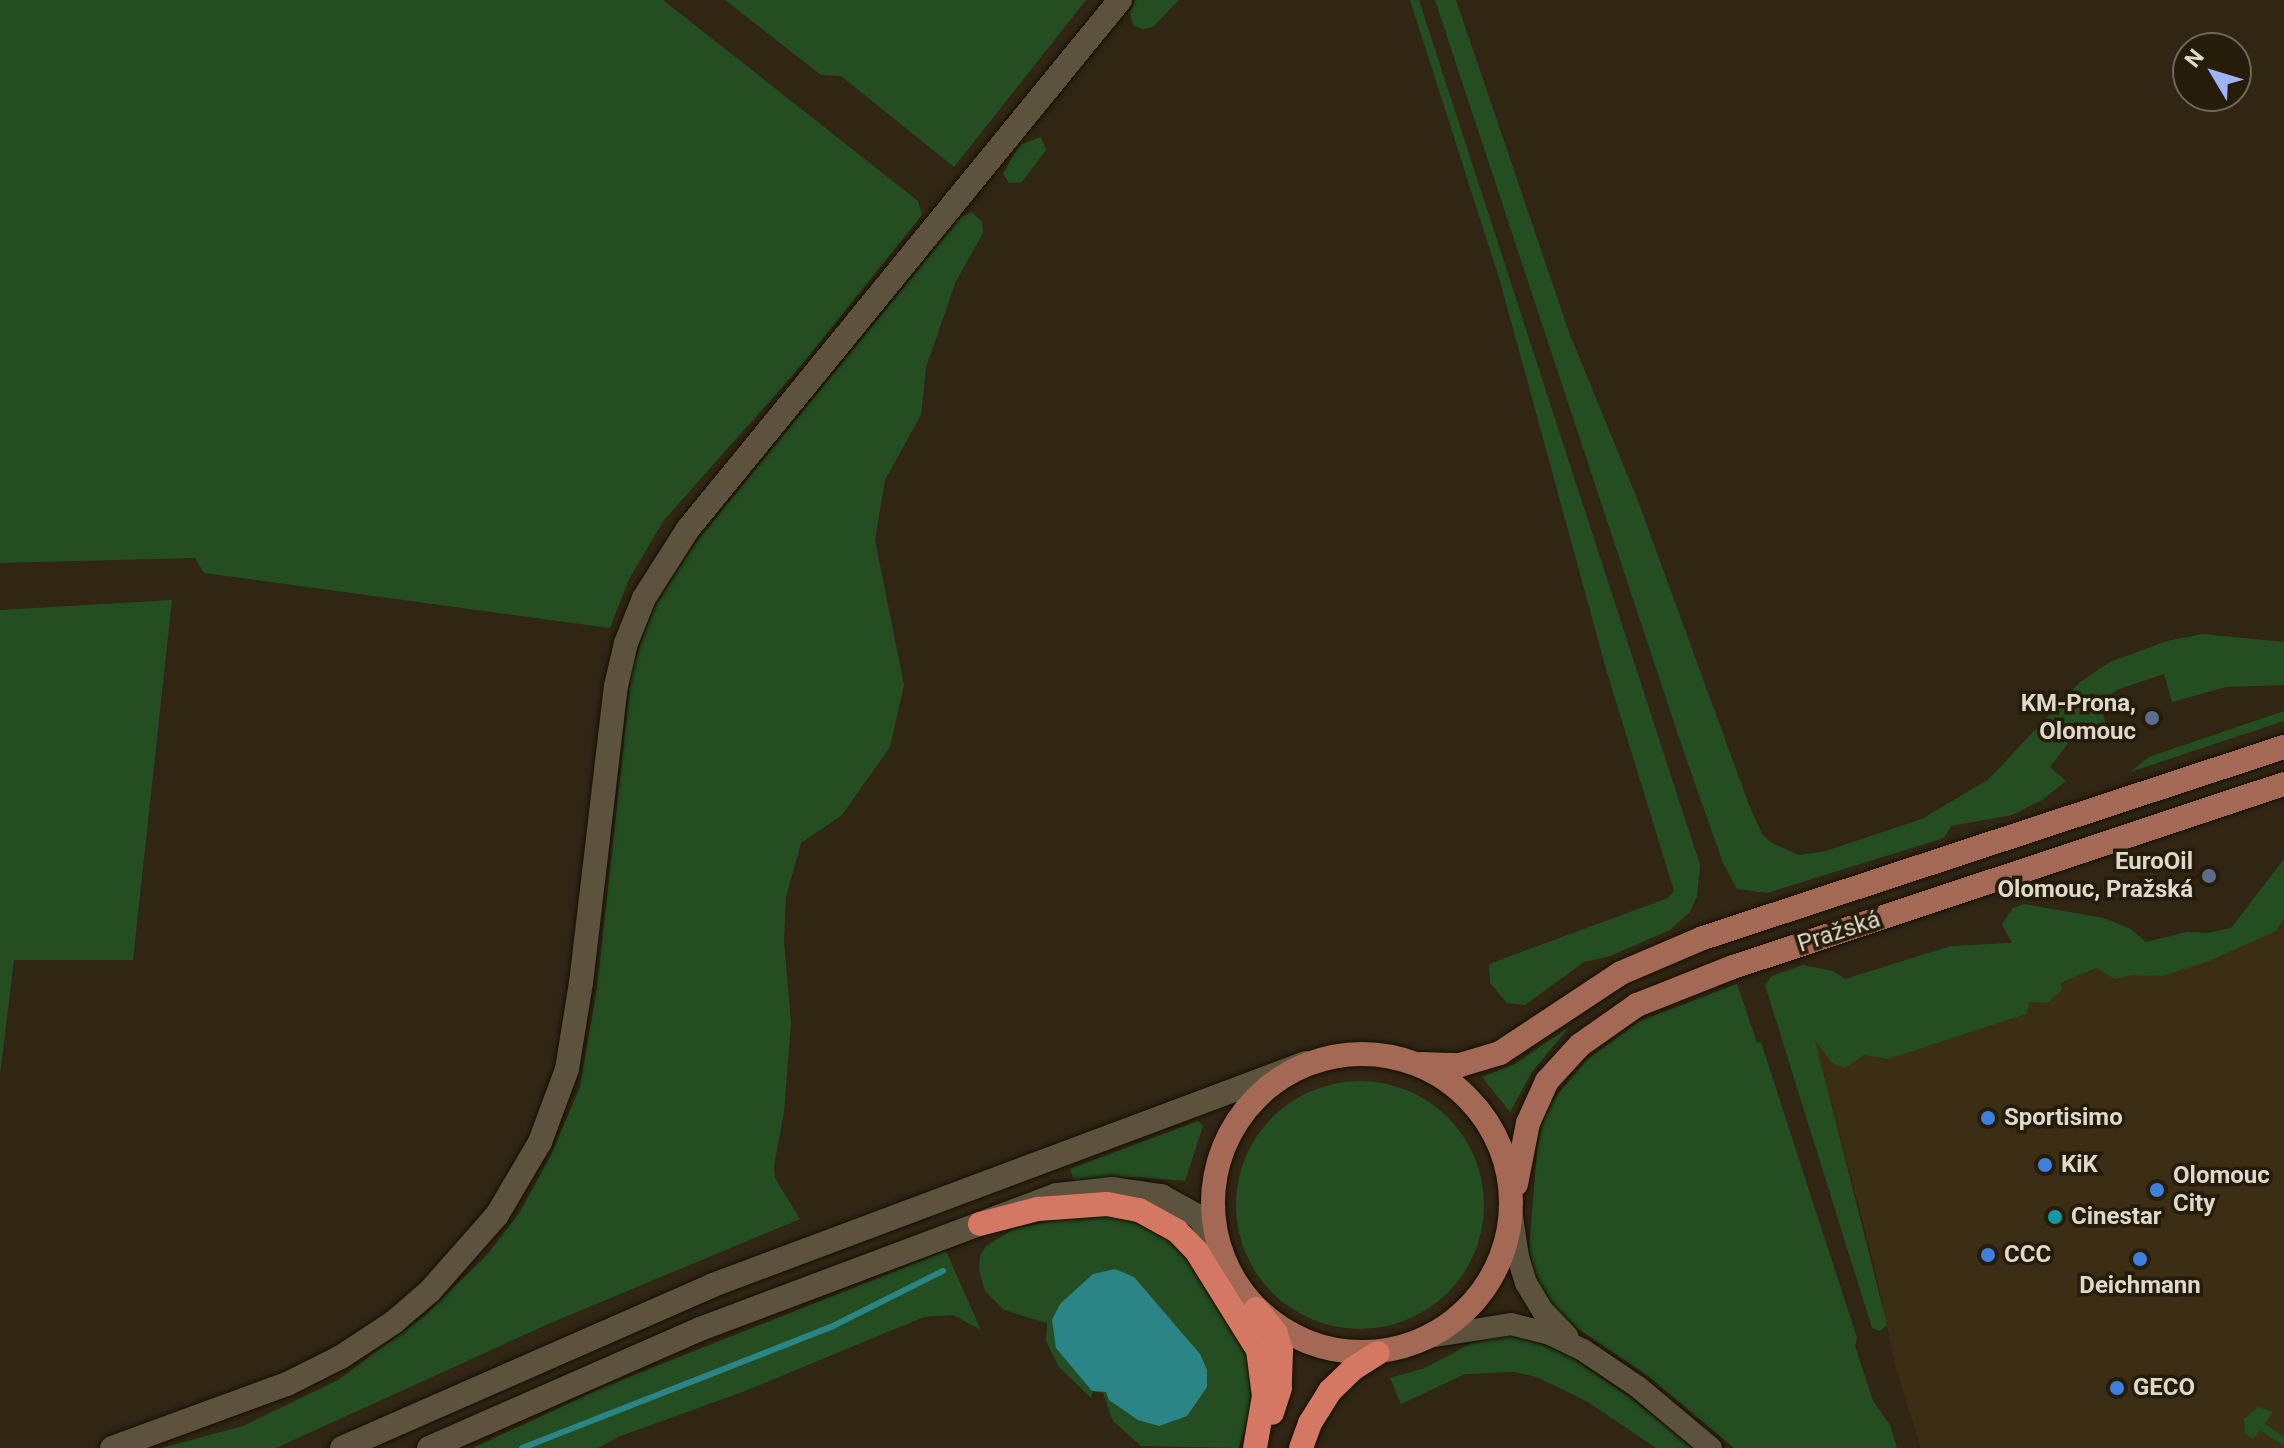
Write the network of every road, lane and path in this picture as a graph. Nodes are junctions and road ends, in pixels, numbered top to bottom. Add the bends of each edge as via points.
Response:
1 (1120, 0) edge
2 (2284, 747) edge
3 (2284, 784) edge
4 (1306, 1063) junction
5 (1413, 1063) junction
6 (1511, 1210) junction
7 (980, 1224) junction
8 (1220, 1249) junction
9 (1256, 1309) junction
10 (1429, 1337) junction
11 (1583, 1350) junction
12 (1378, 1353) junction
13 (112, 1448) edge
14 (342, 1448) edge
15 (429, 1448) edge
16 (1257, 1448) edge
17 (1301, 1448) edge
18 (1711, 1448) edge

1 - 13 main road via 688,529 644,598 616,686 567,1069 540,1142 497,1215 430,1291 348,1353 287,1384
2 - 5 main road, Pražská via 1651,958 1479,1061
3 - 6 main road, Pražská via 1733,967 1637,1005 1580,1045 1547,1081 1528,1123
4 - 5 main road via 1364,1054
4 - 8 main road, Pražská via 1258,1096 1229,1137 1214,1187
4 - 14 main road via 713,1285
5 - 6 main road via 1452,1085 1483,1116 1503,1152
6 - 10 main road, Pražská via 1503,1253 1485,1288 1458,1318
6 - 11 street via 1518,1257 1532,1295
7 - 8 main road via 1069,1193 1128,1190 1182,1205 1206,1225
7 - 15 main road via 700,1329
7 - 16 highway via 1038,1209 1107,1204 1139,1210 1177,1231 1197,1252 1258,1350 1264,1396
8 - 9 main road, Pražská
9 - 12 main road, Pražská via 1287,1333 1320,1348
9 - 16 highway via 1275,1332 1283,1363 1280,1388
10 - 11 street via 1511,1324
10 - 12 main road, Pražská
11 - 18 street via 1650,1396
12 - 17 highway via 1330,1391

